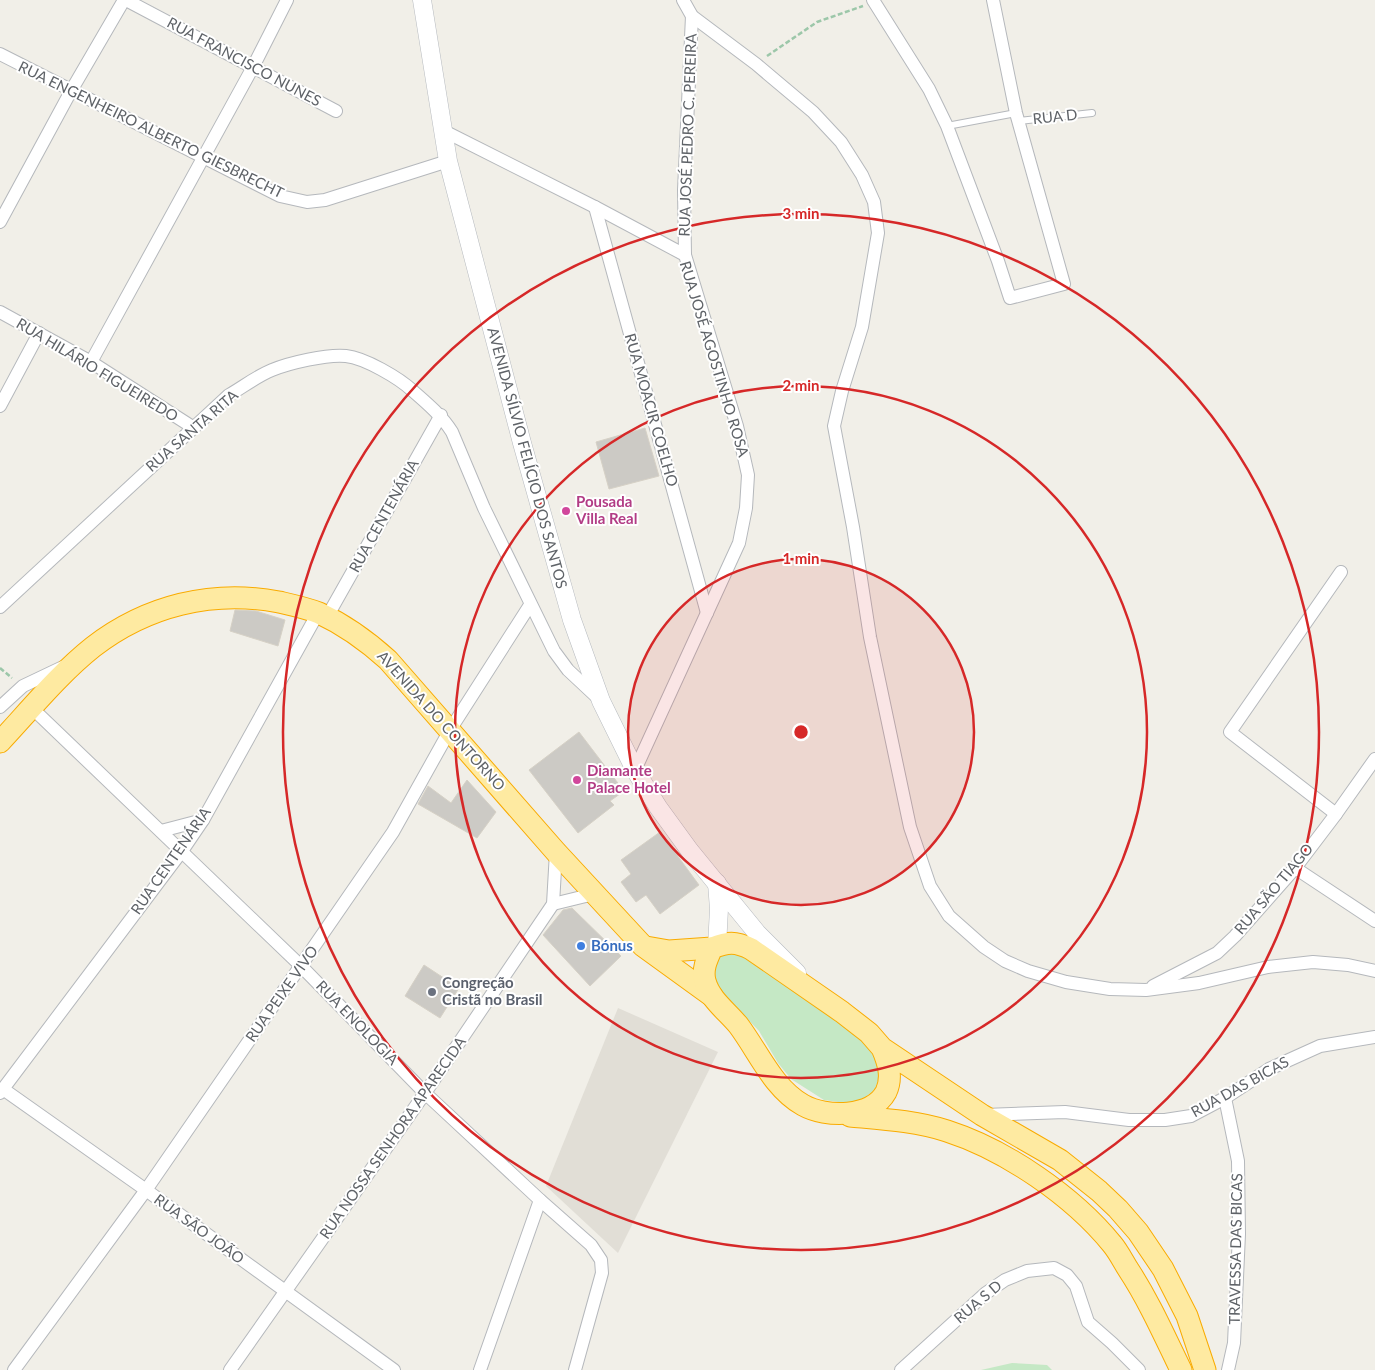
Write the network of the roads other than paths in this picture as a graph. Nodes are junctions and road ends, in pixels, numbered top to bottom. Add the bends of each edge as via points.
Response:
1 (125, 0) edge
2 (287, 0) edge
3 (422, 0) edge
4 (683, 0) edge
5 (993, 0) edge
6 (873, 1) edge
7 (692, 16) junction
8 (0, 54) edge
9 (253, 67) junction
10 (72, 91) junction
11 (336, 111) dead end
12 (1092, 113) dead end
13 (1018, 117) junction
14 (947, 126) junction
15 (444, 131) junction
16 (204, 158) junction
17 (448, 161) junction
18 (595, 207) junction
19 (0, 222) edge
20 (684, 255) junction
21 (0, 312) edge
22 (39, 333) junction
23 (91, 362) junction
24 (0, 406) edge
25 (440, 415) junction
26 (194, 428) junction
27 (1341, 572) dead end
28 (3, 599) edge
29 (530, 605) junction
30 (708, 613) junction
31 (322, 615) junction
32 (78, 660) junction
33 (601, 701) junction
34 (0, 707) edge
35 (32, 708) junction
36 (450, 730) junction
37 (0, 742) edge
38 (1375, 759) edge
39 (635, 770) junction
40 (1336, 814) junction
41 (203, 820) junction
42 (161, 831) junction
43 (182, 851) junction
44 (556, 852) junction
45 (1295, 868) junction
46 (717, 883) junction
47 (594, 894) junction
48 (553, 904) junction
49 (1375, 921) edge
50 (643, 946) junction
51 (714, 947) junction
52 (301, 966) junction
53 (1375, 971) edge
54 (1146, 990) junction
55 (712, 996) junction
56 (831, 1004) junction
57 (1375, 1037) edge
58 (882, 1048) junction
59 (1, 1091) edge
60 (425, 1093) junction
61 (1225, 1098) junction
62 (840, 1114) junction
63 (982, 1115) junction
64 (146, 1190) junction
65 (540, 1200) junction
66 (285, 1292) junction
67 (1179, 1367) edge
68 (14, 1370) edge
69 (230, 1370) edge
70 (394, 1370) edge
71 (480, 1370) edge
72 (575, 1370) edge
73 (901, 1370) edge
74 (1138, 1370) edge
75 (1205, 1370) edge
76 (1228, 1370) edge

1 - 9 street, RUA FRANCISCO NUNES
1 - 10 street
2 - 9 street
3 - 15 main road, AVENIDA SÍLVIO FELÍCIO DOS SANTOS
4 - 7 street
5 - 13 street
6 - 14 street via 929,89
7 - 20 street, RUA JOSÉ PEDRO C. PEREIRA
7 - 54 street via 813,112 841,142 874,202 878,233 862,327 834,426 870,637 894,754 910,827 930,886 949,916 1005,961 1066,982 1110,989
8 - 10 street, RUA ENGENHEIRO ALBERTO GIESBRECHT
9 - 11 street, RUA FRANCISCO NUNES
9 - 16 street
10 - 16 street, RUA ENGENHEIRO ALBERTO GIESBRECHT
10 - 19 street
12 - 13 lane, RUA D
13 - 14 lane, RUA D
13 - 14 street via 1064,284 1010,298
15 - 17 main road, AVENIDA SÍLVIO FELÍCIO DOS SANTOS
15 - 18 street, RUA JOSÉ AGOSTINHO ROSA
16 - 17 street, RUA ENGENHEIRO ALBERTO GIESBRECHT via 280,196 307,202 325,200
16 - 23 street
17 - 33 main road, AVENIDA SÍLVIO FELÍCIO DOS SANTOS via 522,444 567,602
18 - 20 street, RUA JOSÉ AGOSTINHO ROSA
18 - 30 street, RUA MOACIR COELHO
20 - 30 street, RUA JOSÉ AGOSTINHO ROSA via 737,426 748,475 739,544
21 - 22 street, RUA HILÁRIO FIGUEIREDO
22 - 23 street, RUA HILÁRIO FIGUEIREDO
22 - 24 street
23 - 26 street, RUA HILÁRIO FIGUEIREDO
25 - 26 street, RUA SANTA RITA via 380,368 347,356 315,358 271,370 229,395
25 - 29 street, RUA SANTA RITA via 452,432
25 - 31 street, RUA CENTENÁRIA
26 - 28 street, RUA SANTA RITA
27 - 40 street via 1230,732
29 - 33 street, RUA SANTA RITA via 568,670
29 - 36 street, RUA PEIXE VIVO
30 - 39 street, RUA JOSÉ AGOSTINHO ROSA
31 - 32 highway, AVENIDA DO CONTORNO via 267,600 237,597 192,601 138,619 110,635
31 - 36 highway, AVENIDA DO CONTORNO via 358,635 388,660
31 - 41 street, RUA CENTENÁRIA
32 - 34 street, AVENIDA DO CONTORNO via 23,686
32 - 35 highway, AVENIDA DO CONTORNO
33 - 39 main road, AVENIDA SÍLVIO FELÍCIO DOS SANTOS
35 - 37 highway, AVENIDA DO CONTORNO
35 - 42 street, RUA ENOLOGIA
36 - 44 highway, AVENIDA DO CONTORNO
36 - 52 street, RUA PEIXE VIVO via 393,832
38 - 40 street, RUA SÃO TIAGO
39 - 46 main road, AVENIDA SÍLVIO FELÍCIO DOS SANTOS via 658,807
40 - 45 street, RUA SÃO TIAGO
41 - 42 street
41 - 43 street, RUA CENTENÁRIA
42 - 43 street, RUA ENOLOGIA
43 - 52 street, RUA ENOLOGIA
43 - 59 street, RUA CENTENÁRIA
44 - 47 highway, AVENIDA DO CONTORNO
44 - 48 street
45 - 49 street
45 - 54 street, RUA SÃO TIAGO via 1217,953
46 - 51 main road via 719,909
46 - 56 main road, AVENIDA SÍLVIO FELÍCIO DOS SANTOS via 757,933
47 - 48 street
47 - 50 highway, AVENIDA DO CONTORNO
48 - 60 street, RUA NOSSA SENHORA APARECIDA
50 - 51 highway via 669,951
50 - 55 highway, AVENIDA DO CONTORNO
51 - 55 highway via 704,964 705,981
51 - 56 highway via 739,943
52 - 60 street, RUA ENOLOGIA
52 - 64 street, RUA PEIXE VIVO
53 - 54 street via 1313,962 1268,967 1198,983
55 - 62 highway via 737,1023 791,1097 824,1113
56 - 58 highway via 869,1033
57 - 61 street, RUA DAS BICAS via 1320,1046 1269,1069
58 - 62 highway via 889,1065 886,1092 867,1108
58 - 63 highway
59 - 64 street, RUA SÃO JOÃO
60 - 65 street, RUA ENOLOGIA
60 - 66 street, RUA NOSSA SENHORA APARECIDA
61 - 63 street, RUA DAS BICAS via 1191,1116 1165,1120 1129,1120 1065,1112
61 - 76 street, TRAVESSA DAS BICAS via 1238,1161 1239,1234 1234,1343
62 - 67 highway via 910,1122 947,1131 994,1150 1025,1168 1075,1206 1112,1244 1146,1297
63 - 75 highway via 1060,1160 1099,1191 1133,1226 1163,1269 1187,1316
64 - 66 street, RUA SÃO JOÃO
64 - 68 street, RUA PEIXE VIVO
65 - 71 street
65 - 72 street, RUA ENOLOGIA via 596,1250 602,1265
66 - 69 street, RUA NOSSA SENHORA APARECIDA
66 - 70 street, RUA SÃO JOÃO
73 - 74 street, RUA S D via 986,1293 1005,1280 1027,1271 1054,1268 1067,1275 1076,1286 1088,1322

